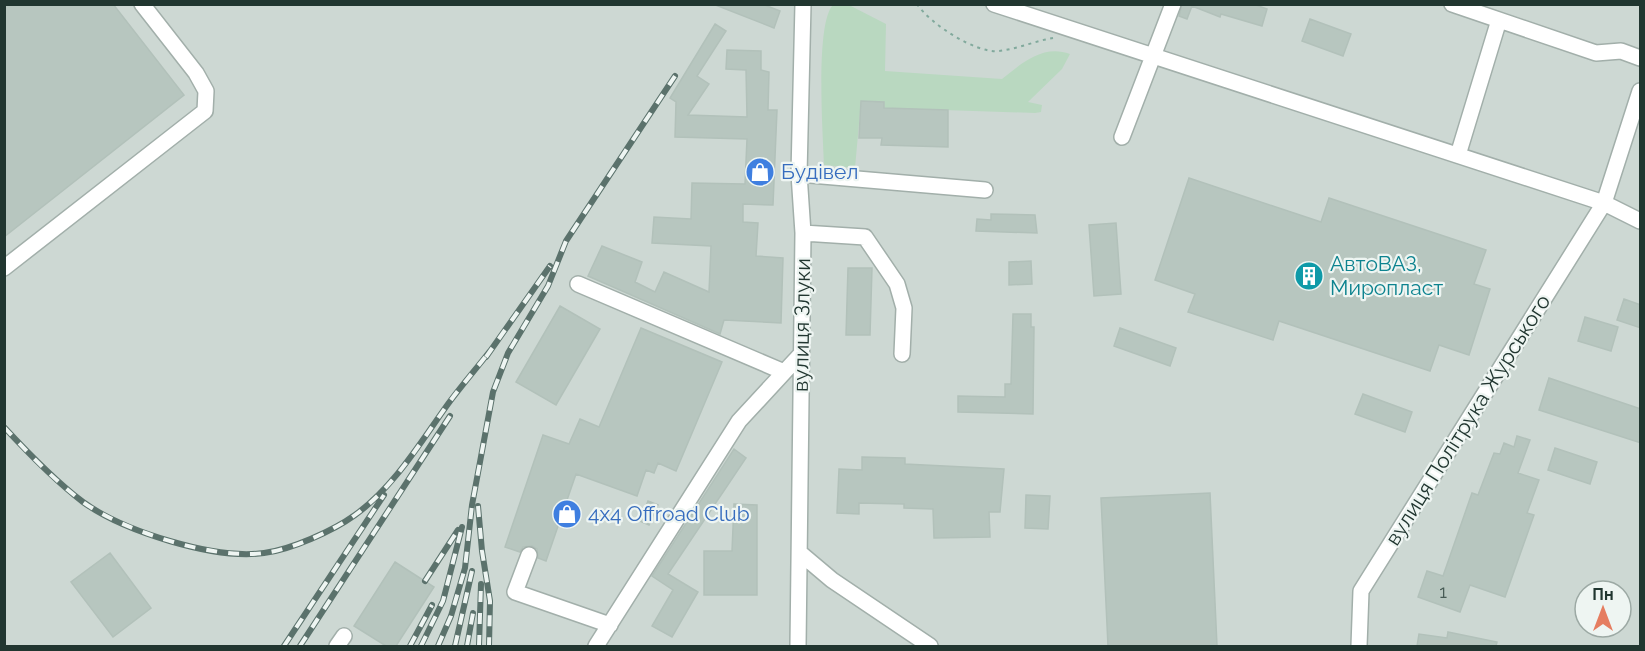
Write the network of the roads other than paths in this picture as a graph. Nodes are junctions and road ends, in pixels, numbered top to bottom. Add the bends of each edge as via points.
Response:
1 (142, 4) edge
2 (803, 4) edge
3 (994, 4) edge
4 (1173, 4) edge
5 (1452, 4) edge
6 (1499, 20) junction
7 (1154, 57) junction
8 (1641, 58) edge
9 (1641, 91) edge
10 (1122, 137) dead end
11 (1458, 155) junction
12 (799, 174) junction
13 (985, 190) dead end
14 (1604, 203) junction
15 (1641, 221) edge
16 (803, 233) junction
17 (4, 268) edge
18 (578, 284) dead end
19 (801, 354) junction
20 (902, 354) dead end
21 (784, 372) junction
22 (800, 553) junction
23 (529, 555) dead end
24 (610, 625) junction
25 (596, 646) edge
26 (798, 646) edge
27 (930, 646) edge
28 (1359, 646) edge

1 - 17 street via 196,73 206,91 206,111
2 - 12 street, вулиця Злуки
3 - 7 street
4 - 7 street
5 - 6 street
6 - 8 street via 1596,53 1621,51
6 - 11 street
7 - 10 street
7 - 11 street
9 - 14 street, вулиця Політрука Журського
11 - 14 street
12 - 13 street
12 - 16 street, вулиця Злуки
14 - 15 street
14 - 28 street, вулиця Політрука Журського via 1361,591
16 - 19 street, вулиця Злуки
16 - 20 street via 865,237 897,284 904,308
18 - 21 street
19 - 21 street
19 - 22 street, вулиця Злуки
21 - 24 street via 740,421
22 - 26 street, вулиця Злуки
22 - 27 street via 832,580
23 - 24 street via 515,592
24 - 25 street

